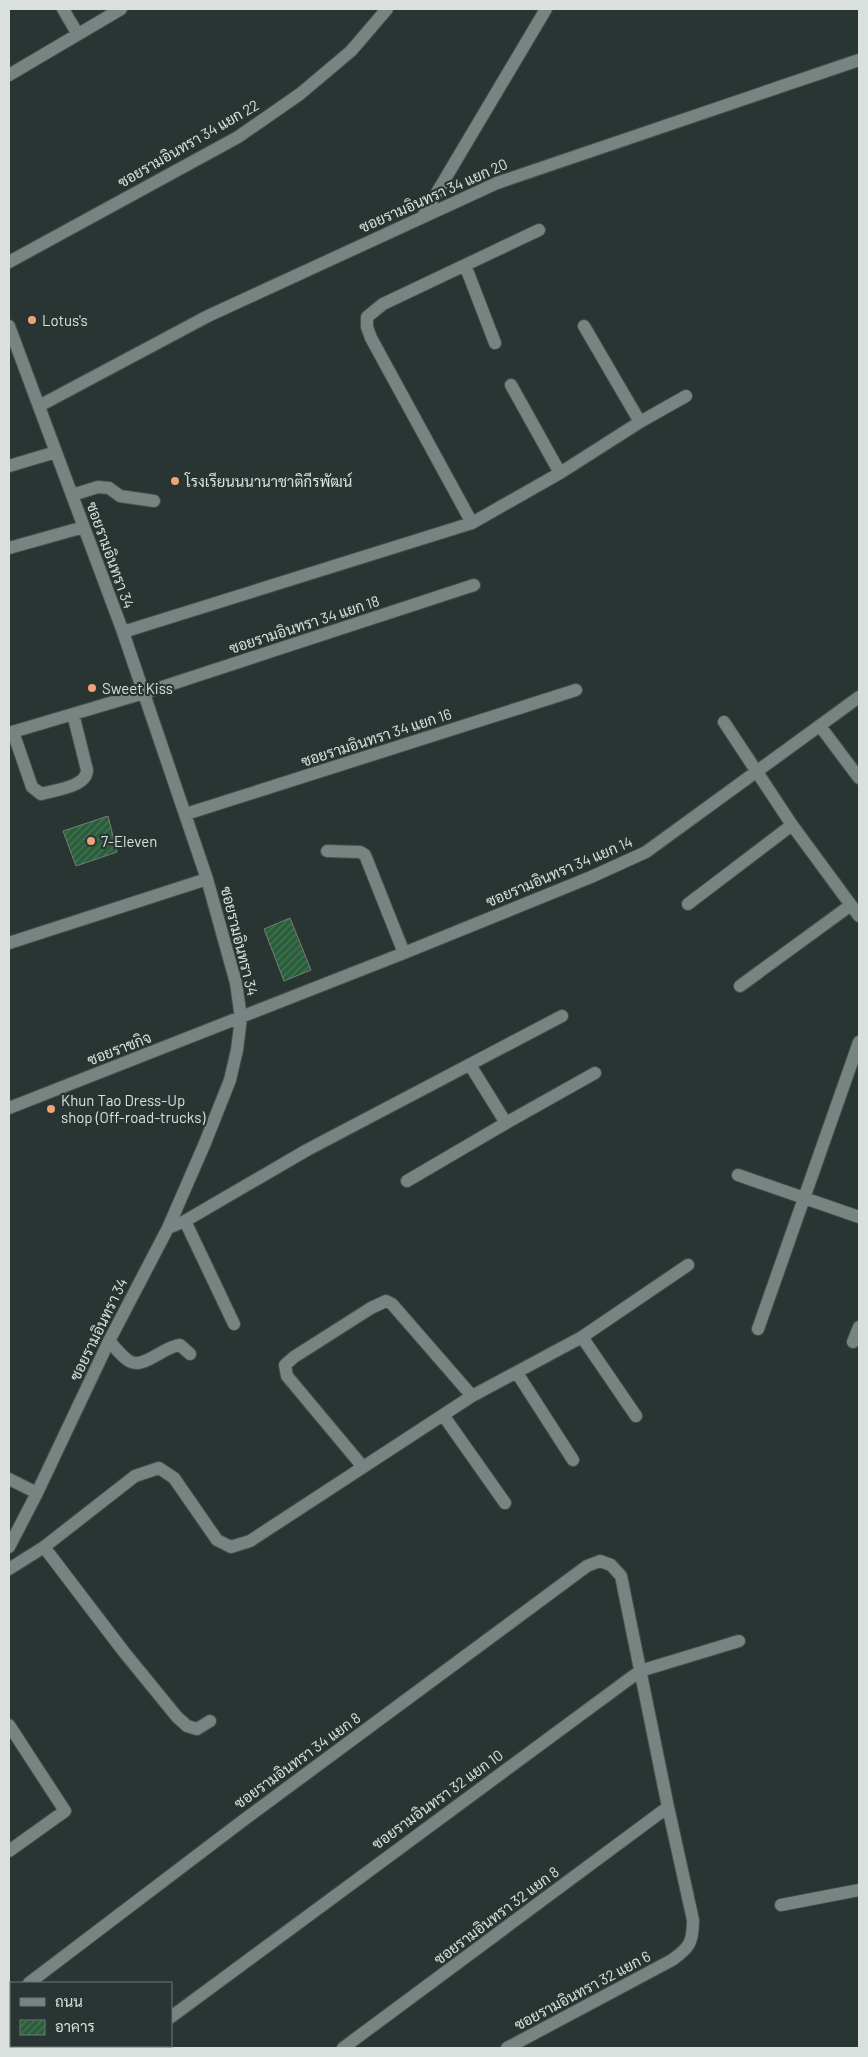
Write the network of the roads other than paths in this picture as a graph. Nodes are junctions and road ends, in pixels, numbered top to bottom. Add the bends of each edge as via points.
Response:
1 (62, 9) edge
2 (121, 9) edge
3 (387, 9) edge
4 (546, 9) edge
5 (77, 33) junction
6 (859, 60) edge
7 (9, 75) edge
8 (423, 216) junction
9 (539, 230) dead end
10 (9, 262) edge
11 (465, 265) junction
12 (9, 326) edge
13 (584, 326) dead end
14 (495, 343) dead end
15 (13, 353) edge
16 (511, 385) dead end
17 (686, 396) dead end
18 (39, 406) junction
19 (640, 422) junction
20 (56, 452) junction
21 (9, 466) edge
22 (560, 473) junction
23 (72, 495) junction
24 (154, 500) dead end
25 (472, 523) junction
26 (84, 527) junction
27 (9, 548) edge
28 (474, 585) dead end
29 (123, 632) junction
30 (576, 690) dead end
31 (144, 693) junction
32 (859, 697) edge
33 (74, 714) junction
34 (724, 722) dead end
35 (820, 726) junction
36 (11, 733) edge
37 (756, 771) junction
38 (859, 778) edge
39 (186, 814) junction
40 (792, 825) junction
41 (327, 852) dead end
42 (208, 879) junction
43 (688, 904) dead end
44 (851, 904) junction
45 (859, 916) edge
46 (9, 943) edge
47 (404, 953) junction
48 (740, 986) dead end
49 (562, 1016) dead end
50 (241, 1018) junction
51 (859, 1042) edge
52 (470, 1065) junction
53 (595, 1073) dead end
54 (9, 1108) edge
55 (506, 1123) junction
56 (738, 1175) dead end
57 (407, 1181) dead end
58 (803, 1198) junction
59 (859, 1217) edge
60 (185, 1221) junction
61 (168, 1228) junction
62 (688, 1265) dead end
63 (234, 1324) dead end
64 (859, 1327) edge
65 (758, 1329) dead end
66 (582, 1337) junction
67 (108, 1341) junction
68 (853, 1342) dead end
69 (190, 1354) dead end
70 (517, 1373) junction
71 (472, 1396) junction
72 (443, 1415) junction
73 (636, 1416) dead end
74 (573, 1460) dead end
75 (362, 1468) junction
76 (9, 1479) edge
77 (37, 1493) junction
78 (505, 1503) dead end
79 (44, 1546) junction
80 (9, 1547) edge
81 (587, 1566) joint
82 (9, 1569) edge
83 (739, 1641) dead end
84 (640, 1670) junction
85 (210, 1721) dead end
86 (9, 1725) edge
87 (668, 1807) junction
88 (9, 1851) edge
89 (859, 1890) edge
90 (781, 1905) dead end
91 (30, 1982) edge
92 (172, 2016) edge
93 (343, 2048) edge
94 (507, 2048) edge

1 - 5 street
2 - 5 street
3 - 10 street, ซอยรามอินทรา 34 แยก 22 via 351,51 300,94 238,137
4 - 8 street
5 - 7 street
6 - 8 street, ซอยรามอินทรา 34 แยก 20 via 497,183
8 - 18 street, ซอยรามอินทรา 34 แยก 20 via 208,316
9 - 11 street
11 - 14 street
11 - 25 street via 383,304 367,317 367,327
12 - 15 street, ซอยรามอินทรา 34
13 - 19 street
15 - 18 street, ซอยรามอินทรา 34
16 - 22 street
17 - 19 street
18 - 20 street, ซอยรามอินทรา 34
19 - 22 street
20 - 21 street
20 - 23 street, ซอยรามอินทรา 34
22 - 25 street
23 - 24 street via 98,487 109,488 120,496
23 - 26 street, ซอยรามอินทรา 34
25 - 29 street
26 - 27 street
26 - 29 street, ซอยรามอินทรา 34
28 - 31 street, ซอยรามอินทรา 34 แยก 18
29 - 31 street, ซอยรามอินทรา 34
30 - 39 street, ซอยรามอินทรา 34 แยก 16
31 - 33 street, ซอยรามอินทรา 34 แยก 18
31 - 39 street, ซอยรามอินทรา 34
32 - 35 street, ซอยรามอินทรา 34 แยก 14
33 - 36 street, ซอยรามอินทรา 34 แยก 18
33 - 36 street via 87,770 79,783 41,794 37,792 32,787
34 - 37 street
35 - 37 street, ซอยรามอินทรา 34 แยก 14
35 - 38 street
37 - 40 street
37 - 47 street, ซอยรามอินทรา 34 แยก 14 via 646,852
39 - 42 street, ซอยรามอินทรา 34
40 - 43 street
40 - 44 street
41 - 47 street via 360,852 366,855
42 - 46 street
42 - 50 street, ซอยรามอินทรา 34 via 236,983
44 - 45 street
44 - 48 street
47 - 50 street, ซอยรามอินทรา 34 แยก 14
49 - 52 street
50 - 54 street, ซอยราชกิจ
50 - 61 street, ซอยรามอินทรา 34 via 230,1080
51 - 58 street
52 - 55 street
52 - 60 street via 307,1150
53 - 55 street
55 - 57 street
56 - 58 street
58 - 59 street
58 - 65 street
60 - 61 street
60 - 63 street
61 - 67 street, ซอยรามอินทรา 34
62 - 66 street
64 - 68 street
66 - 70 street
66 - 73 street
67 - 69 street via 130,1362 139,1363 171,1346 180,1345
67 - 77 street, ซอยรามอินทรา 34
70 - 71 street
70 - 74 street
71 - 72 street
71 - 75 street via 386,1301 294,1357 285,1366 287,1376
72 - 75 street
72 - 78 street
75 - 79 street via 250,1541 231,1547 217,1540 174,1478 158,1468 135,1476
76 - 77 street
77 - 80 street, ซอยรามอินทรา 34
79 - 82 street
79 - 85 street via 177,1717 187,1726 197,1729
81 - 84 street, ซอยรามอินทรา 32 แยก 6 via 600,1562 611,1565 621,1576
81 - 91 street, ซอยรามอินทรา 34 แยก 8
83 - 84 street, ซอยรามอินทรา 32 แยก 10
84 - 87 street, ซอยรามอินทรา 32 แยก 6
84 - 92 street, ซอยรามอินทรา 32 แยก 10
86 - 88 street via 65,1811
87 - 93 street, ซอยรามอินทรา 32 แยก 8
87 - 94 street, ซอยรามอินทรา 32 แยก 6 via 693,1920 693,1936 686,1950
89 - 90 street

